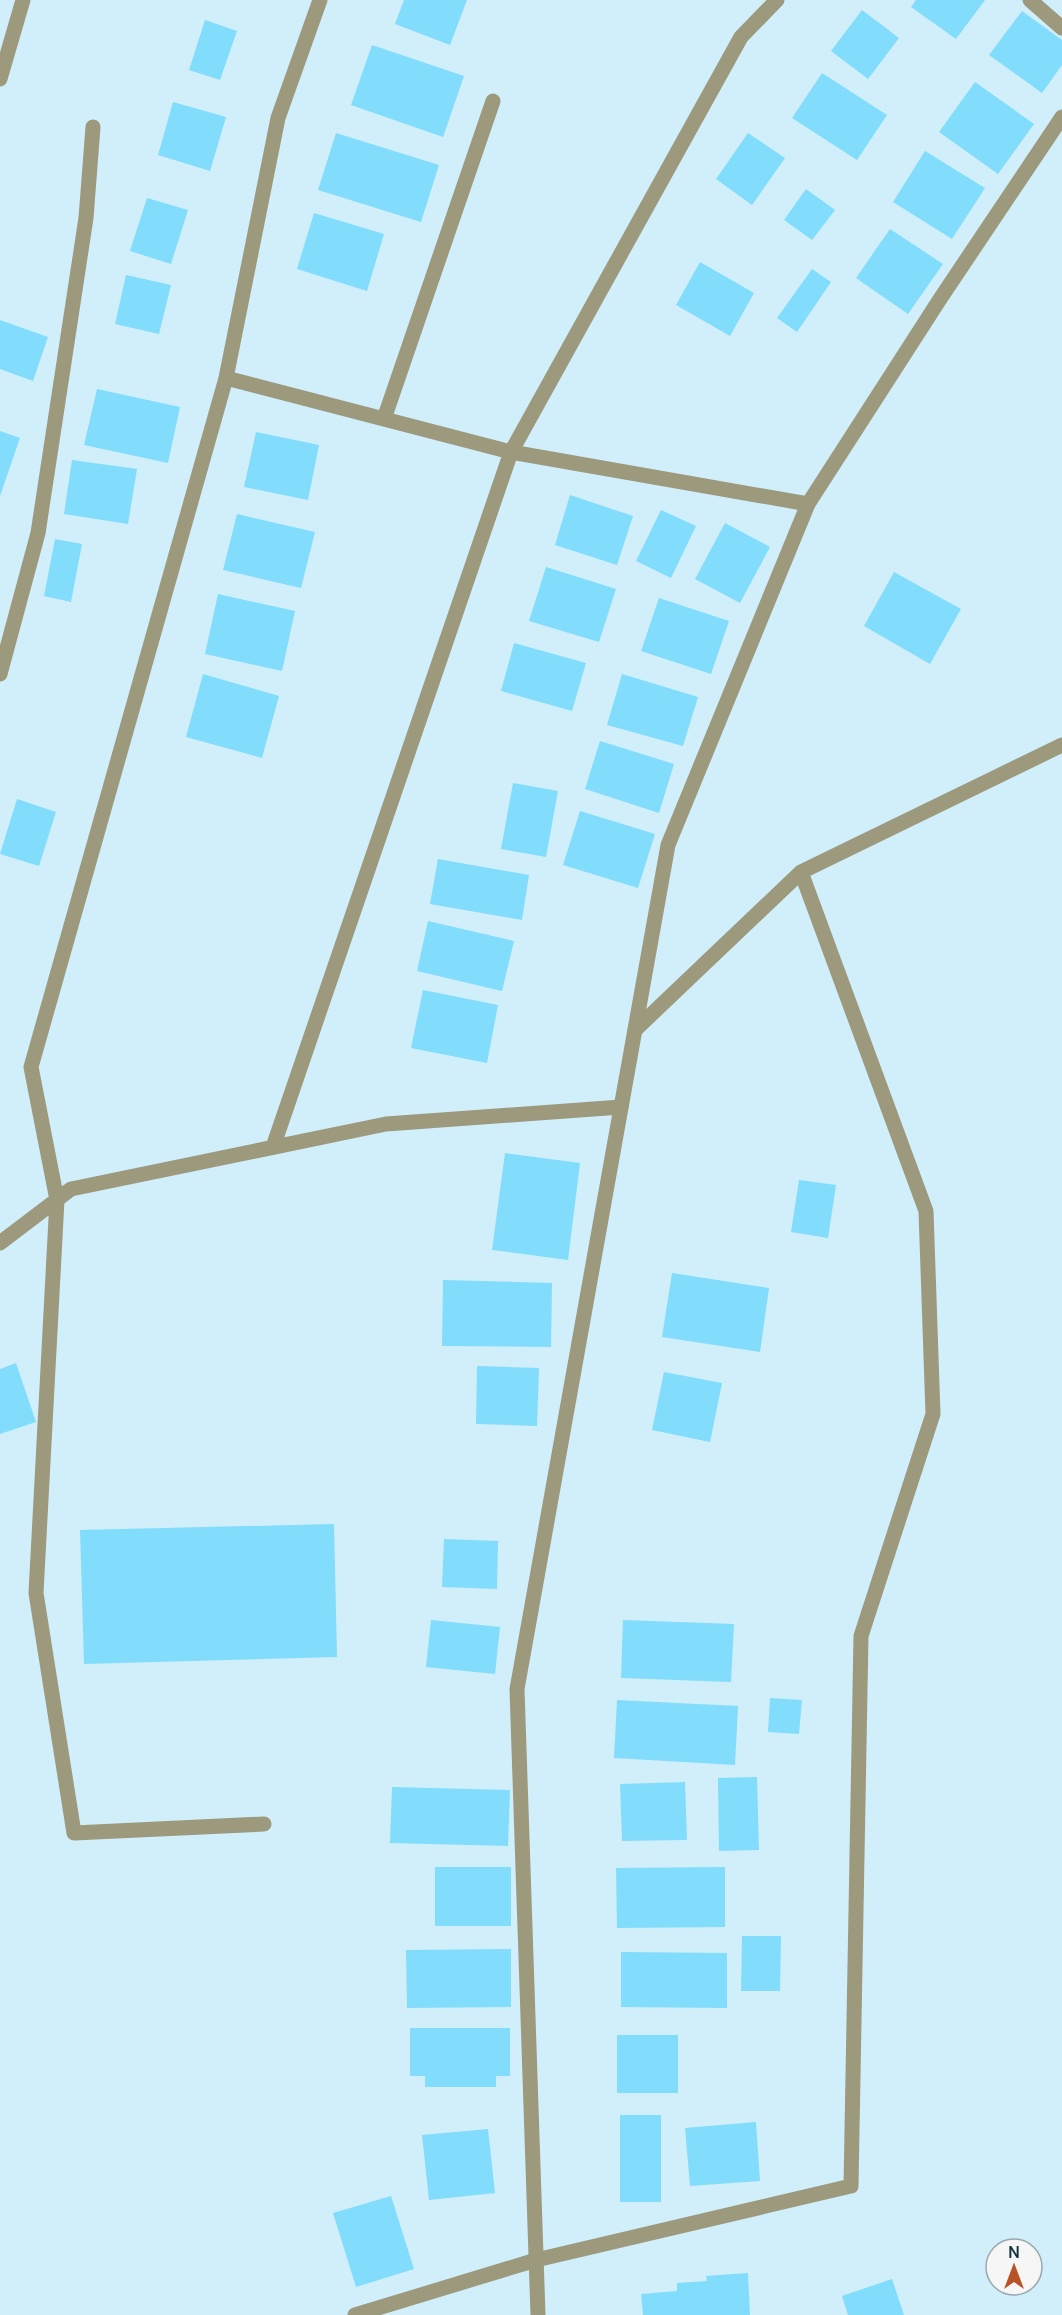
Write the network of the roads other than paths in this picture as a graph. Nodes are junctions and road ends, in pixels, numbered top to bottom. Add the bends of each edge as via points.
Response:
1 (23, 0) edge
2 (320, 0) edge
3 (777, 0) edge
4 (1030, 0) edge
5 (1062, 28) edge
6 (0, 79) edge
7 (494, 101) dead end
8 (1062, 117) edge
9 (93, 127) dead end
10 (226, 378) junction
11 (384, 419) junction
12 (511, 452) junction
13 (808, 504) junction
14 (0, 674) edge
15 (1062, 746) edge
16 (801, 872) junction
17 (635, 1030) junction
18 (621, 1107) junction
19 (273, 1147) junction
20 (57, 1200) junction
21 (0, 1243) edge
22 (264, 1824) dead end
23 (536, 2260) junction
24 (355, 2315) edge
25 (538, 2315) edge

1 - 6 street
2 - 10 street via 278,118
3 - 12 street via 741,37
4 - 5 street
7 - 11 street
8 - 13 street
9 - 14 street via 86,218 39,533
10 - 11 street
10 - 20 street via 31,1067
11 - 12 street
12 - 13 street
12 - 19 street
13 - 17 street via 669,845
15 - 16 street
16 - 17 street
16 - 23 street via 926,1211 933,1414 861,1636 851,2186
17 - 18 street
18 - 19 street via 386,1124
18 - 23 street via 517,1689
19 - 20 street via 71,1189
20 - 21 street
20 - 22 street via 36,1593 74,1833
23 - 24 street
23 - 25 street

